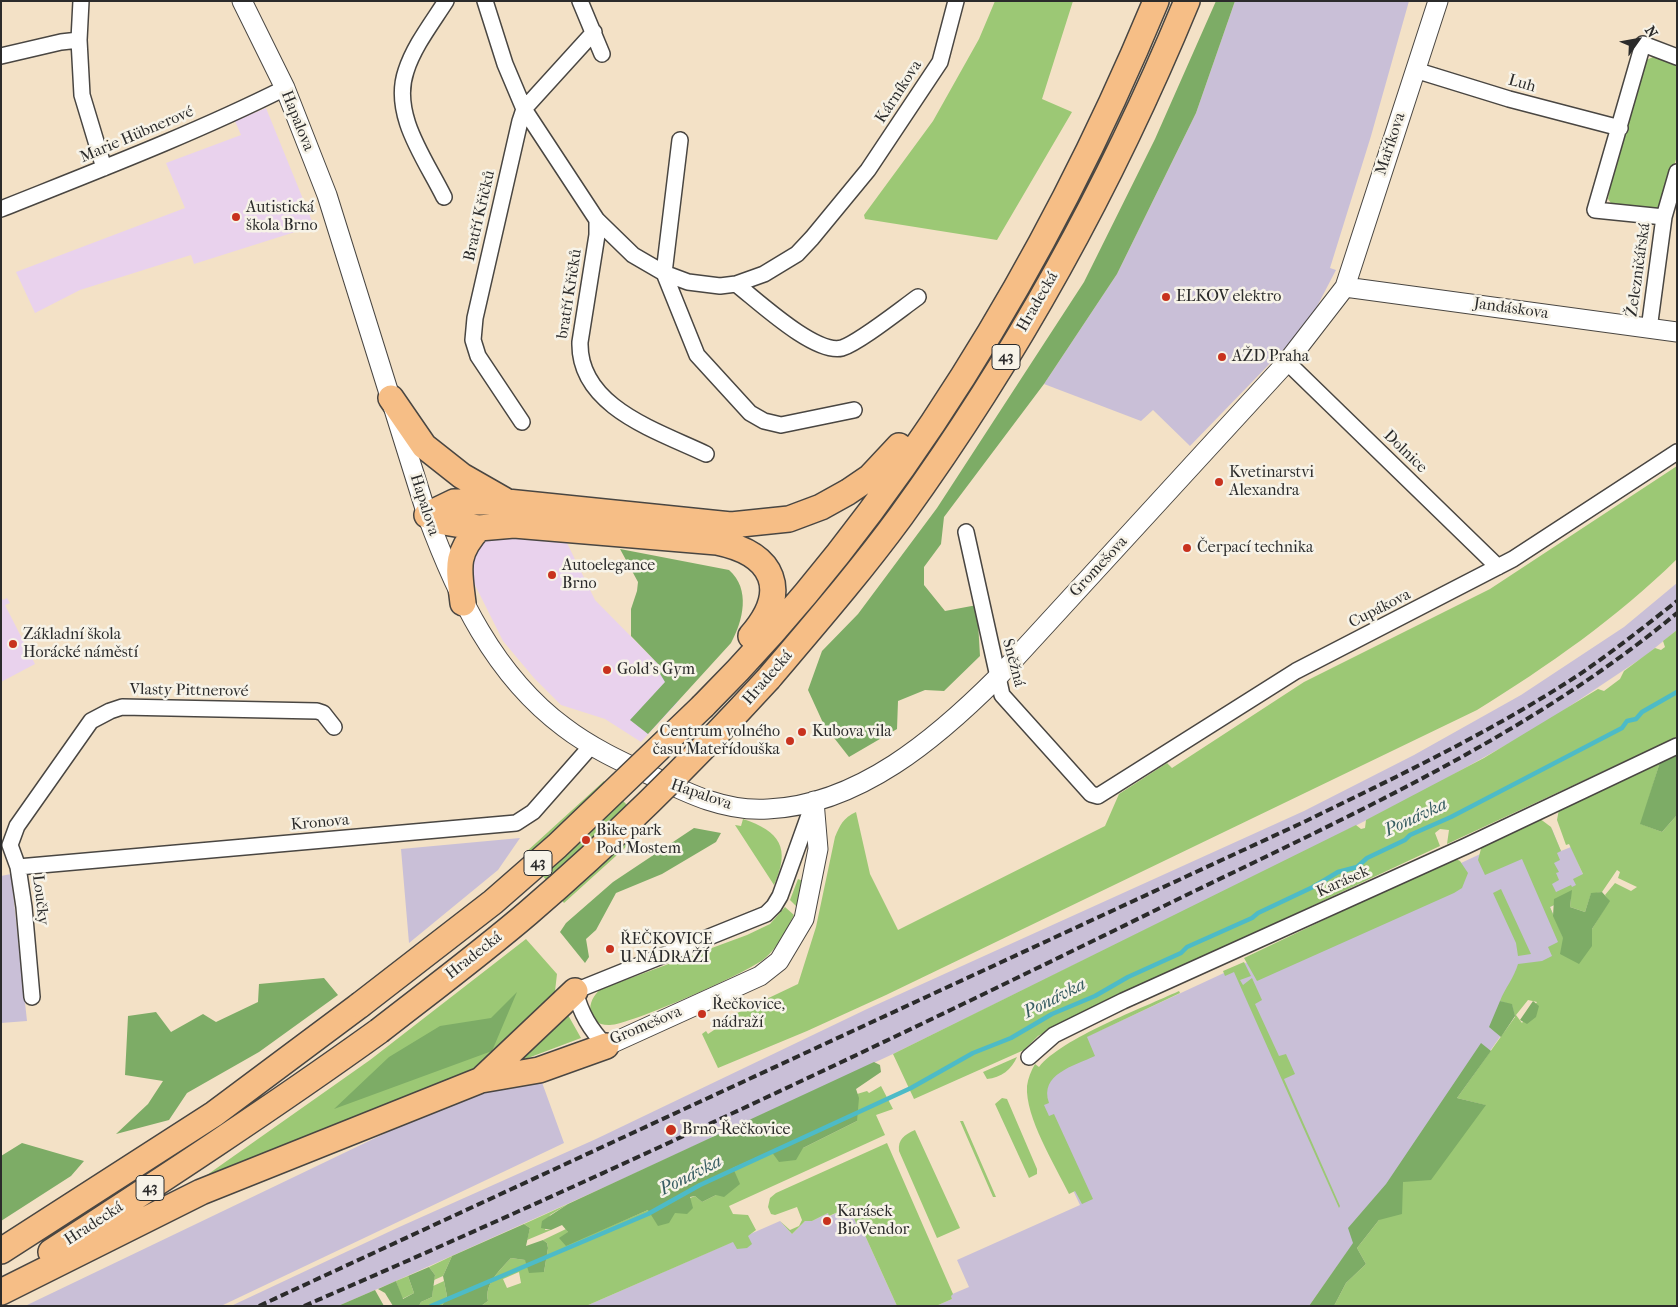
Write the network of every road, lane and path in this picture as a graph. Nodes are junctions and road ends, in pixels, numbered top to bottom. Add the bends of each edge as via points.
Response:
1 (81, 1) edge
2 (242, 1) edge
3 (446, 1) edge
4 (485, 1) edge
5 (580, 1) edge
6 (956, 1) edge
7 (1156, 1) edge
8 (1187, 1) edge
9 (1438, 1) edge
10 (594, 32) junction
11 (79, 40) junction
12 (602, 54) dead end
13 (1, 56) edge
14 (1677, 57) edge
15 (1415, 70) junction
16 (285, 88) junction
17 (524, 108) junction
18 (1620, 128) junction
19 (680, 140) dead end
20 (104, 168) junction
21 (1677, 172) edge
22 (444, 197) dead end
23 (1, 210) edge
24 (1664, 217) junction
25 (597, 220) junction
26 (664, 273) junction
27 (736, 284) junction
28 (1345, 287) junction
29 (918, 296) dead end
30 (1649, 329) junction
31 (1677, 332) edge
32 (1288, 362) junction
33 (955, 388) junction
34 (390, 398) junction
35 (854, 410) dead end
36 (522, 422) dead end
37 (1677, 452) edge
38 (706, 454) dead end
39 (507, 502) junction
40 (426, 514) junction
41 (479, 528) junction
42 (966, 532) dead end
43 (1498, 566) junction
44 (463, 603) junction
45 (743, 656) junction
46 (998, 677) junction
47 (334, 727) dead end
48 (592, 745) junction
49 (1677, 746) edge
50 (1098, 796) joint
51 (814, 801) junction
52 (18, 867) junction
53 (575, 991) junction
54 (32, 997) dead end
55 (606, 1046) junction
56 (1029, 1057) dead end
57 (481, 1080) junction
58 (1, 1251) edge
59 (1, 1284) edge
60 (1, 1292) edge

1 - 11 street
2 - 16 street, Hapalova
3 - 22 street via 413,54 402,90 406,122
4 - 17 street via 505,64
5 - 10 street
6 - 27 street, Kárníkova via 940,62 868,170 797,254 759,277
7 - 33 highway, Hradecká / 43 via 1092,148 1034,257
8 - 59 highway, Hradecká / 43, bridge via 1133,125 1084,224 981,398 864,565 769,678 701,751 583,864 489,945 379,1031 214,1146
9 - 15 street, Maříkova
10 - 12 street
10 - 17 street, Bratří Křičků
11 - 13 street
11 - 20 street via 82,95
14 - 18 street via 1643,44
15 - 18 street, Luh
15 - 28 street, Maříkova
16 - 20 street, Marie Hübnerové
16 - 34 street, Hapalova via 326,195
17 - 25 street
17 - 36 street, Bratří Křičků via 473,340 478,356
18 - 24 street via 1595,210
19 - 26 street
20 - 23 street, Marie Hübnerové
21 - 24 street, Železničářská
24 - 30 street, Železničářská
25 - 26 street via 633,255
25 - 38 street, bratří Křičků via 579,357 591,384 623,415
26 - 27 street via 705,285
26 - 35 street via 697,355 750,413 781,425
27 - 29 street via 797,331 834,349 850,344
28 - 30 street, Jandáskova
28 - 32 street, Gromešova
30 - 31 street, Jandáskova
32 - 43 street, Dolnice
32 - 46 street, Gromešova
33 - 39 highway via 916,424 870,477 821,507 789,519 731,525
33 - 45 highway, Hradecká / 43 via 874,504 810,588
34 - 39 highway via 424,446 462,476
34 - 40 street, Hapalova
37 - 43 street, Cupákova
39 - 40 highway via 454,502
40 - 41 highway via 444,522
40 - 44 street, Hapalova
41 - 44 highway via 467,541 458,561
41 - 45 highway via 495,525 549,527 667,536 741,547 764,564 773,593 768,614
42 - 46 street, Sněžná
43 - 50 street, Cupákova via 1296,671
44 - 48 street, Hapalova via 524,690 547,713
45 - 58 highway, Hradecká / 43, bridge via 703,706 557,846 493,902 214,1114
46 - 50 street, Sněžná via 1006,700 1091,794
46 - 51 street, Gromešova via 956,719 899,762
47 - 52 street, Vlasty Pittnerové via 323,713 317,711 122,707 110,711 91,721 17,826 10,845
48 - 51 street, Hapalova via 673,786 723,805 768,809
48 - 52 street, Kronova via 533,812 516,824
49 - 56 street, Karásek via 1124,1001 1054,1035
51 - 53 street via 780,896 766,914
51 - 55 street, Gromešova via 818,849 809,900 804,919 779,961 760,976
52 - 54 street, Loučky
53 - 55 street, Gromešova via 580,1010 590,1028
53 - 57 highway
55 - 57 highway via 539,1070
57 - 60 highway via 201,1192

